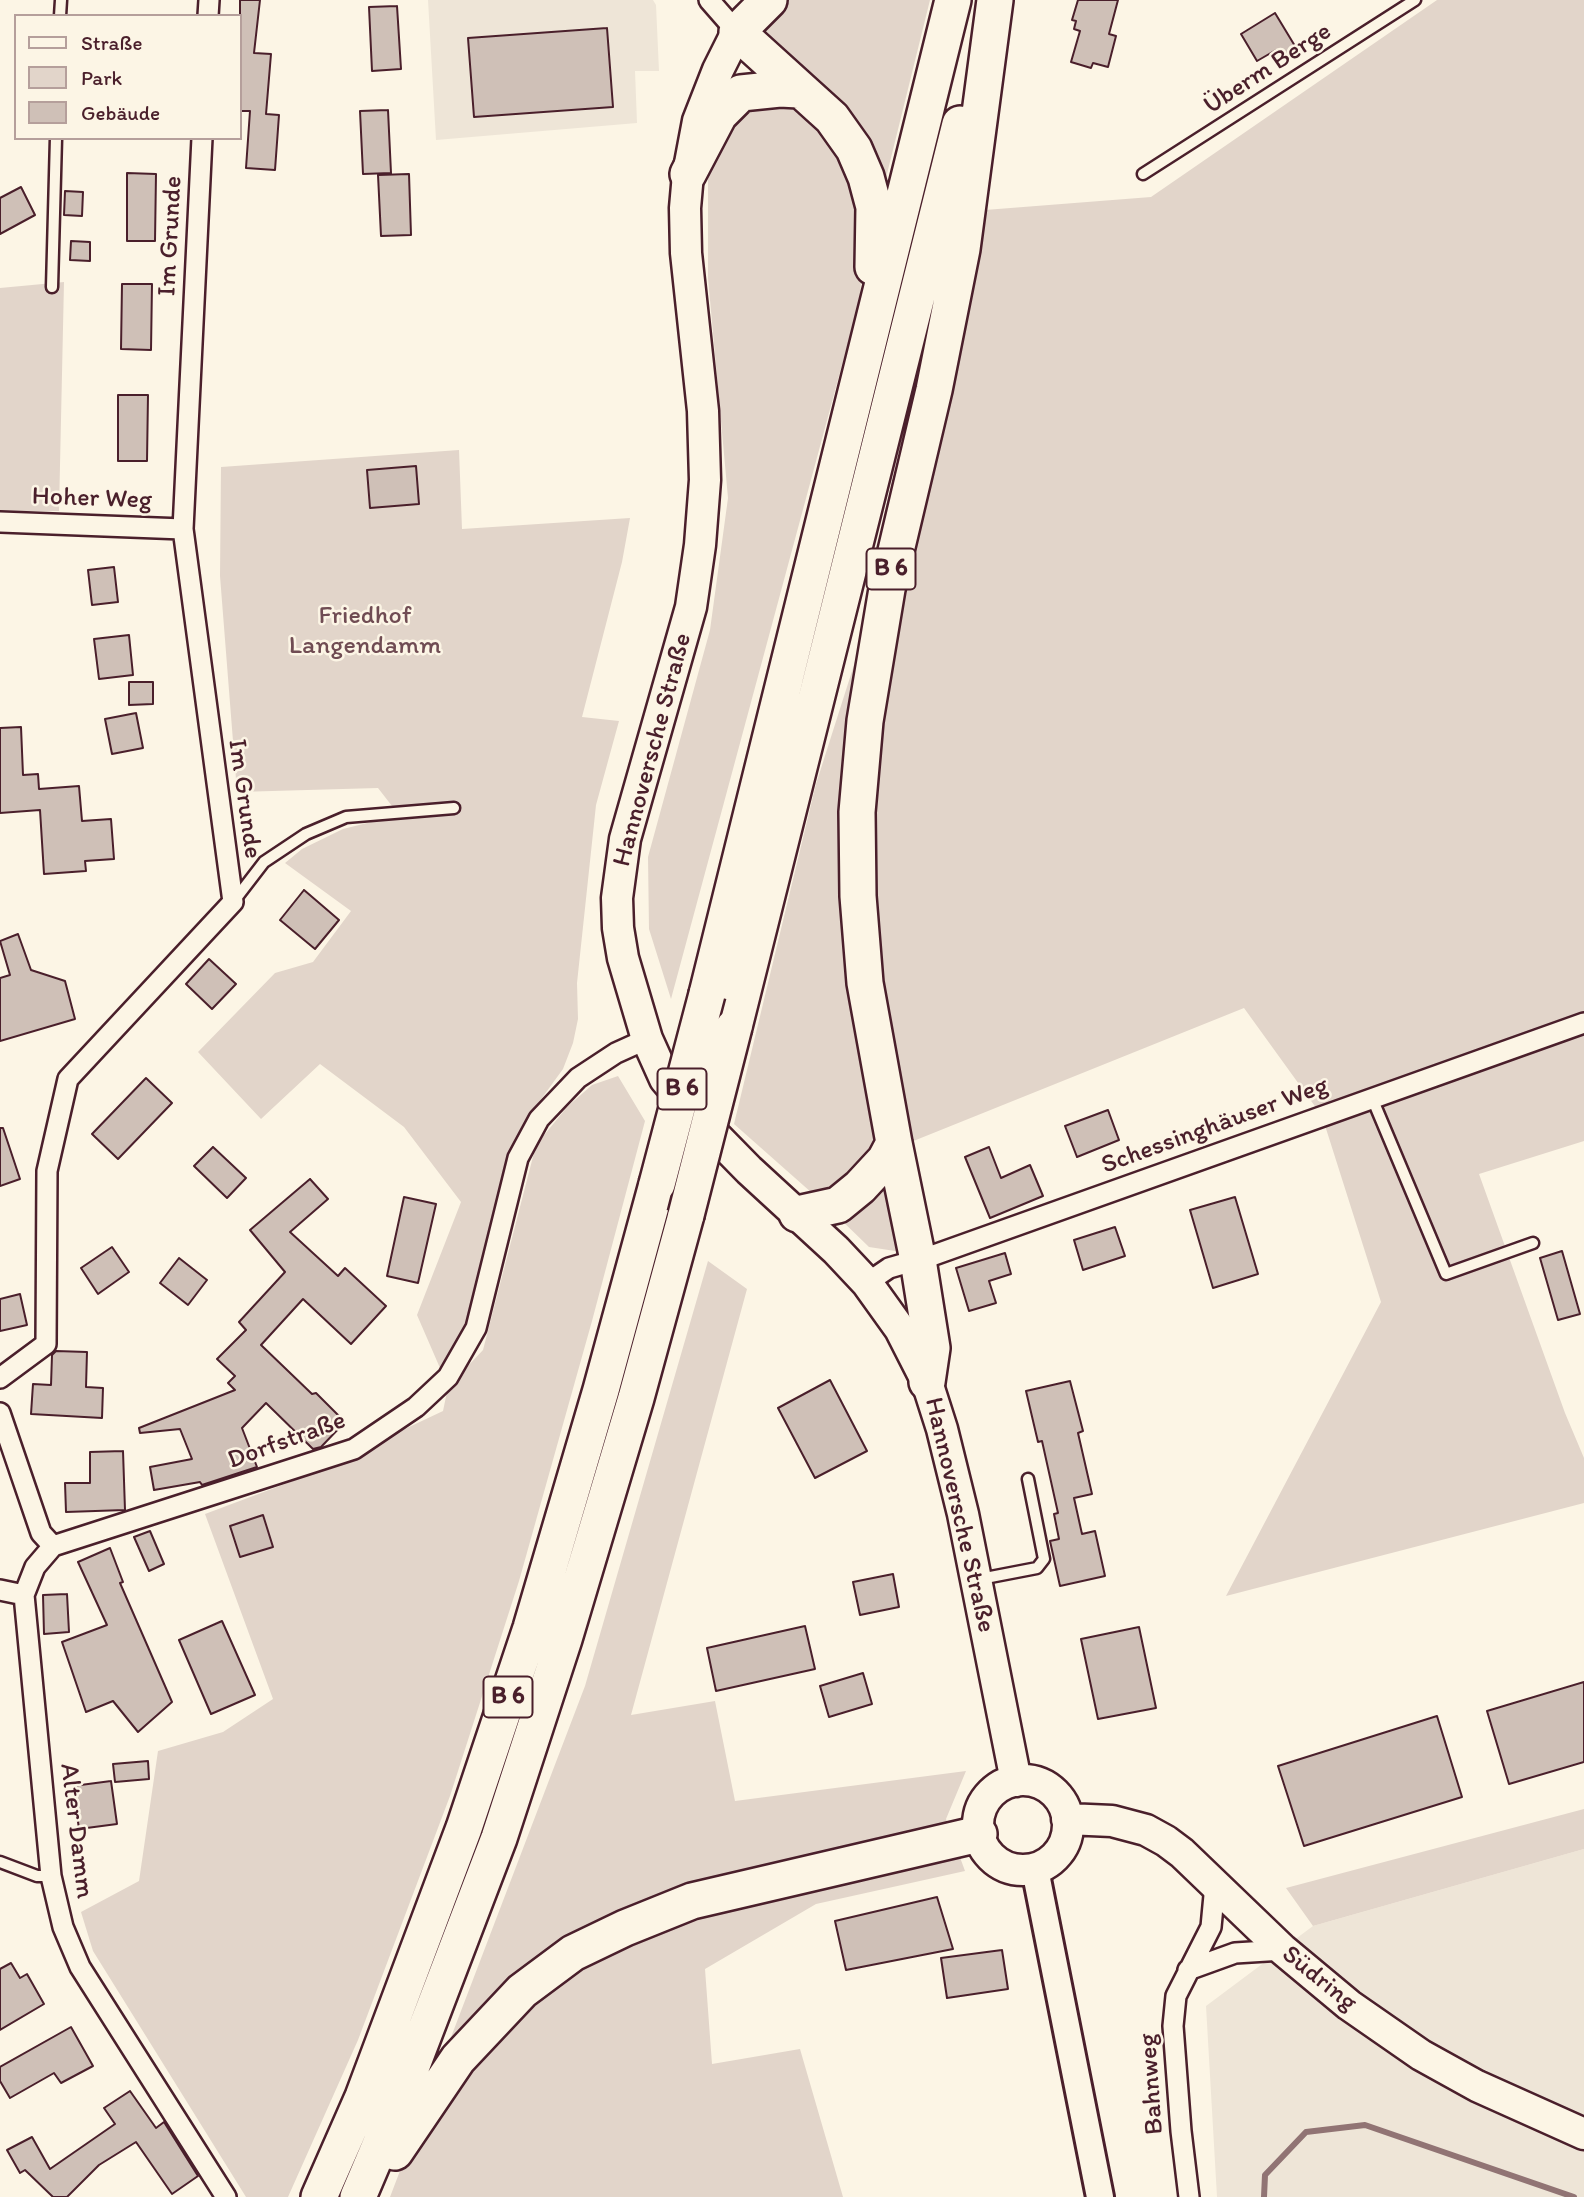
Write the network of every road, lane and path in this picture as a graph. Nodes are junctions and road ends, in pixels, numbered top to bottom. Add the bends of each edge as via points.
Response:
1 (709, 0) edge
2 (769, 0) edge
3 (953, 0) edge
4 (993, 0) edge
5 (1415, 0) edge
6 (737, 32) junction
7 (799, 90) junction
8 (56, 140) edge
9 (202, 140) edge
10 (688, 174) junction
11 (1143, 174) dead end
12 (52, 287) dead end
13 (870, 340) junction
14 (0, 522) edge
15 (183, 529) junction
16 (454, 807) dead end
17 (233, 902) junction
18 (1584, 1023) edge
19 (647, 1039) junction
20 (1372, 1097) junction
21 (894, 1143) junction
22 (797, 1214) junction
23 (1533, 1243) dead end
24 (918, 1260) junction
25 (867, 1283) junction
26 (0, 1378) edge
27 (927, 1382) junction
28 (0, 1413) edge
29 (1028, 1479) dead end
30 (53, 1546) junction
31 (976, 1580) junction
32 (0, 1590) edge
33 (24, 1595) junction
34 (1016, 1781) junction
35 (1067, 1819) junction
36 (979, 1834) junction
37 (0, 1862) edge
38 (1035, 1869) junction
39 (51, 1876) junction
40 (1215, 1885) junction
41 (1283, 1950) junction
42 (1188, 1970) junction
43 (1584, 2134) edge
44 (226, 2197) edge
45 (319, 2197) edge
46 (358, 2197) edge
47 (368, 2197) edge
48 (1100, 2197) edge
49 (1189, 2197) edge

1 - 6 street
2 - 6 highway
3 - 13 highway, B 6
4 - 21 highway, B 6 via 962,249 887,589 865,721 857,812 865,983
4 - 46 highway, B 6, bridge via 636,1398 499,1838
5 - 11 lane, Überm Berge
6 - 7 highway
6 - 10 main road, Hannoversche Straße via 698,121
7 - 10 highway via 741,93 719,115
7 - 13 highway via 832,118 854,149 866,177 874,207
8 - 12 lane
9 - 15 street, Im Grunde
10 - 19 main road, Hannoversche Straße via 687,253 703,411 705,480 700,545 691,607 625,839 617,898 623,958
13 - 45 highway, B 6, bridge via 657,1184 531,1628 464,1828 363,2097
14 - 15 street, Hoher Weg
15 - 17 street, Im Grunde
16 - 17 lane via 346,817 306,834 264,862
17 - 26 street via 68,1079 47,1171 46,1344
18 - 20 street, Schessinghäuser Weg
19 - 22 main road, Hannoversche Straße via 665,1079 697,1117
19 - 30 street, Dorfstraße via 578,1078 539,1119 518,1158 477,1328 448,1377 416,1407 354,1449
20 - 23 lane via 1446,1274
20 - 24 street, Schessinghäuser Weg
21 - 22 highway via 877,1169 838,1205
21 - 24 highway, B 6
22 - 25 main road, Hannoversche Straße
24 - 25 street, Schessinghäuser Weg via 889,1268
24 - 27 highway, B 6 via 932,1348
25 - 27 main road, Hannoversche Straße via 900,1329
27 - 31 main road, Hannoversche Straße
28 - 30 street via 41,1533
29 - 31 lane via 1044,1559 1037,1568
30 - 33 street via 35,1567
31 - 34 main road, Hannoversche Straße
32 - 33 street
33 - 39 street, Alter Damm
34 - 35 main road via 1031,1781 1055,1794
34 - 36 main road via 1003,1785 983,1804
35 - 38 main road via 1067,1833 1056,1856
35 - 40 main road, Südring via 1112,1821 1146,1830 1182,1853
36 - 38 main road via 991,1858 1018,1870
36 - 47 highway via 692,1901 573,1953 522,1992 458,2059
37 - 39 lane via 37,1876
38 - 48 street
39 - 44 street, Alter Damm via 80,1967
40 - 41 main road, Südring
40 - 42 street, Bahnweg via 1211,1927
41 - 42 street via 1235,1953
41 - 43 main road, Südring via 1349,2005 1421,2055
42 - 49 street, Bahnweg via 1176,1996 1173,2026

